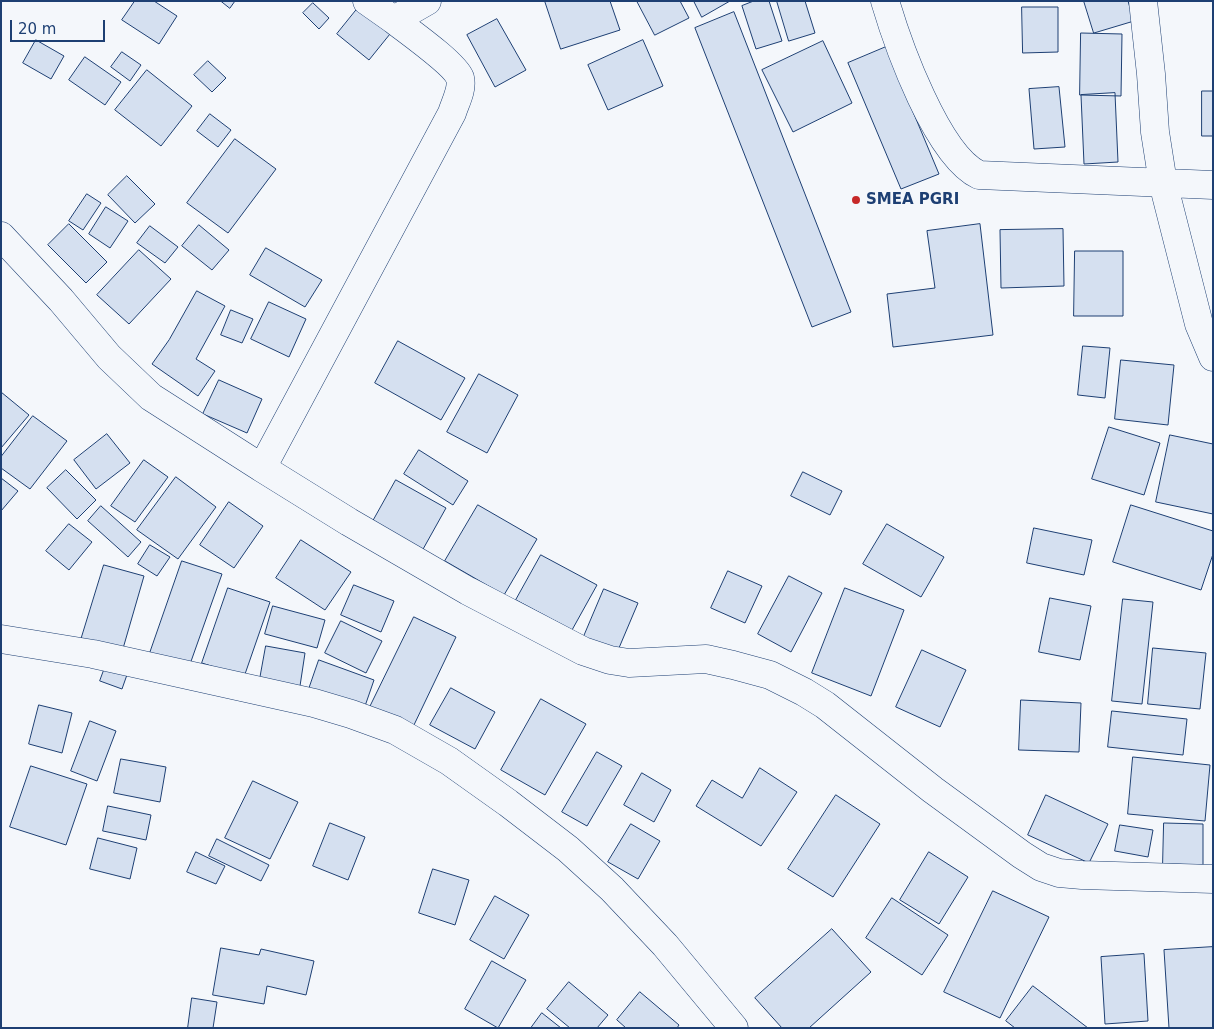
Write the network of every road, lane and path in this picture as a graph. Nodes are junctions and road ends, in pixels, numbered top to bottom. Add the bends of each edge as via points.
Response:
1 (367, 1) edge
2 (428, 1) edge
3 (884, 1) edge
4 (1143, 1) edge
5 (394, 20) junction
6 (1163, 183) junction
7 (1213, 185) edge
8 (1, 236) edge
9 (1213, 357) edge
10 (262, 468) junction
11 (1, 639) edge
12 (1213, 880) edge
13 (734, 1028) edge

1 - 5 street
2 - 5 street
3 - 6 street via 925,104 953,152 970,170 979,174
4 - 6 street
5 - 10 street via 449,65 460,78 460,88 452,113
6 - 7 street
6 - 9 street via 1199,324
8 - 10 street via 109,356 151,397
10 - 12 street via 468,591 583,651 629,663 706,659 770,675 804,692 1041,867 1082,876
11 - 13 street via 93,654 314,703 396,730 449,761 568,849 612,888 665,944

